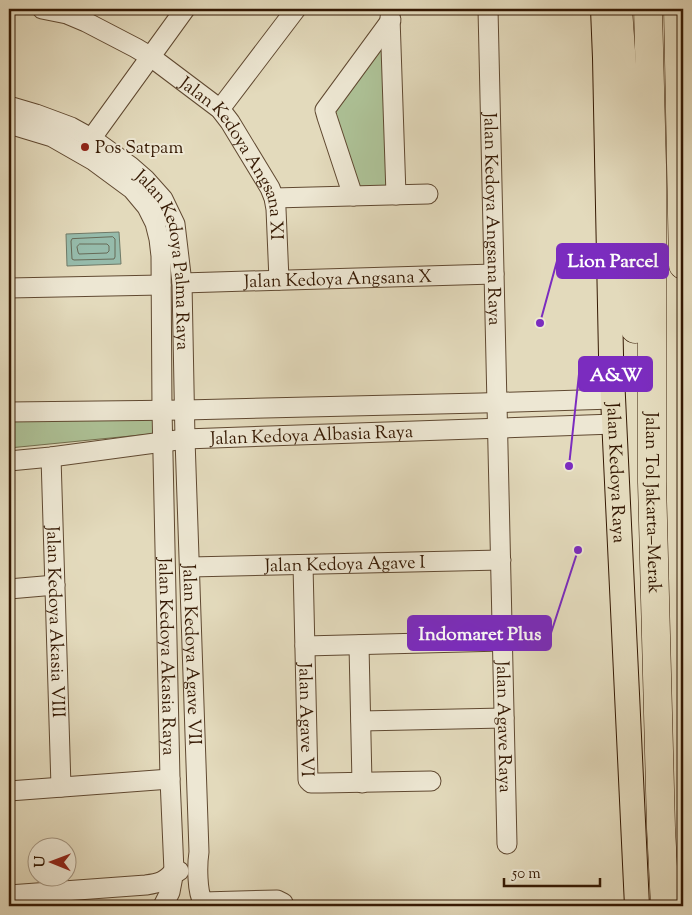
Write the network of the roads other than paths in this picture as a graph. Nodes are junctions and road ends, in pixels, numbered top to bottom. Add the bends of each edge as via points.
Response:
1 (42, 9) edge
2 (185, 9) edge
3 (296, 9) edge
4 (488, 9) edge
5 (603, 9) edge
6 (618, 9) edge
7 (636, 9) edge
8 (648, 9) edge
9 (678, 9) edge
10 (67, 12) edge
11 (390, 14) edge
12 (151, 58) junction
13 (9, 106) edge
14 (220, 109) junction
15 (9, 124) edge
16 (84, 148) junction
17 (652, 165) junction
18 (428, 194) dead end
19 (396, 195) junction
20 (353, 196) junction
21 (274, 198) junction
22 (683, 209) edge
23 (683, 266) edge
24 (494, 274) junction
25 (279, 280) junction
26 (182, 283) junction
27 (162, 285) junction
28 (9, 288) edge
29 (613, 399) junction
30 (497, 403) junction
31 (162, 410) junction
32 (185, 410) junction
33 (9, 412) edge
34 (614, 424) junction
35 (498, 428) junction
36 (185, 439) junction
37 (163, 442) junction
38 (51, 457) junction
39 (9, 461) edge
40 (652, 482) junction
41 (501, 560) junction
42 (303, 565) junction
43 (190, 567) junction
44 (55, 585) junction
45 (9, 589) edge
46 (503, 642) junction
47 (359, 645) junction
48 (305, 646) junction
49 (504, 718) junction
50 (361, 721) junction
51 (170, 779) junction
52 (431, 781) dead end
53 (362, 783) junction
54 (61, 787) junction
55 (9, 791) edge
56 (507, 844) dead end
57 (197, 870) junction
58 (174, 872) junction
59 (9, 895) edge
60 (163, 906) edge
61 (284, 906) edge
62 (636, 906) edge
63 (665, 906) edge

1 - 10 street, Jalan Kedoya Angsana XI
2 - 12 street
3 - 14 street
4 - 24 street, Jalan Kedoya Angsana Raya
5 - 29 main road, Jalan Kedoya Raya
6 - 40 highway via 638,407
7 - 17 highway
8 - 17 highway, Jalan Tol Jakarta–Merak
9 - 22 highway
10 - 12 street, Jalan Kedoya Angsana XI
11 - 19 street
11 - 20 street via 325,110
12 - 14 street, Jalan Kedoya Angsana XI
12 - 16 street
13 - 16 street, Jalan Kedoya Palma Raya via 71,128
14 - 21 street, Jalan Kedoya Angsana XI
15 - 16 street, Jalan Kedoya Palma Raya
16 - 26 street, Jalan Kedoya Palma Raya via 130,166 163,199 175,224
16 - 27 street, Jalan Kedoya Palma Raya via 94,161 132,189 147,208 159,238
17 - 40 highway, Jalan Tol Jakarta–Merak
18 - 19 street
19 - 20 street
20 - 21 street
21 - 25 street, Jalan Kedoya Angsana XI
22 - 23 highway
24 - 25 street, Jalan Kedoya Angsana X
24 - 30 street, Jalan Kedoya Angsana Raya
25 - 26 street, Jalan Kedoya Angsana X
26 - 32 street, Jalan Kedoya Palma Raya
27 - 28 street
27 - 31 street, Jalan Kedoya Palma Raya
29 - 30 street, Jalan Kedoya Albasia Raya
29 - 34 main road, Jalan Kedoya Raya
30 - 32 street, Jalan Kedoya Albasia Raya
30 - 35 street, Jalan Kedoya Angsana Raya
31 - 32 street, Jalan Kedoya Albasia Raya
31 - 33 street, Jalan Kedoya Albasia Raya
31 - 37 street, Jalan Kedoya Palma Raya
32 - 36 street, Jalan Kedoya Palma Raya
34 - 35 street, Jalan Kedoya Albasia Raya
34 - 62 main road, Jalan Kedoya Raya
35 - 36 street, Jalan Kedoya Albasia Raya
35 - 41 street, Jalan Agave Raya
36 - 37 street, Jalan Kedoya Albasia Raya
36 - 43 street, Jalan Kedoya Agave VII
37 - 38 street, Jalan Kedoya Albasia Raya
37 - 51 street, Jalan Kedoya Akasia Raya
38 - 39 street, Jalan Kedoya Albasia Raya
38 - 44 street, Jalan Kedoya Akasia VIII
40 - 63 highway, Jalan Tol Jakarta–Merak
41 - 42 street, Jalan Kedoya Agave I
41 - 46 street, Jalan Agave Raya
42 - 43 street, Jalan Kedoya Agave I
42 - 48 street, Jalan Agave VI
43 - 57 street, Jalan Kedoya Agave VII
44 - 45 street
44 - 54 street, Jalan Kedoya Akasia VIII
46 - 47 street
46 - 49 street, Jalan Agave Raya
47 - 48 street
47 - 50 street
48 - 53 street, Jalan Agave VI via 308,780 312,783
49 - 50 street
49 - 56 street, Jalan Agave Raya
50 - 53 street
51 - 54 street
51 - 58 street, Jalan Kedoya Akasia Raya
52 - 53 street, Jalan Agave VI
54 - 55 street
57 - 58 street
57 - 61 street, Jalan Kedoya Agave VII via 203,902 277,900
58 - 59 street via 160,883 146,885
58 - 60 street, Jalan Kedoya Akasia Raya

